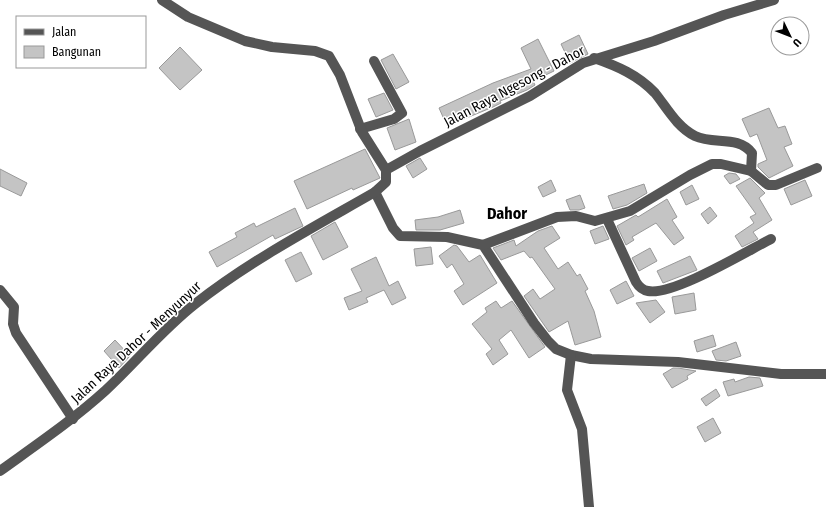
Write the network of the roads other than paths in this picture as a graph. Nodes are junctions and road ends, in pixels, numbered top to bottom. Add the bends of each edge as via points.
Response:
1 (162, 0) edge
2 (774, 0) edge
3 (594, 58) junction
4 (374, 61) dead end
5 (360, 129) junction
6 (817, 168) dead end
7 (386, 170) junction
8 (751, 171) junction
9 (375, 192) junction
10 (607, 219) junction
11 (771, 239) dead end
12 (483, 245) junction
13 (0, 290) edge
14 (571, 355) junction
15 (826, 374) edge
16 (73, 419) junction
17 (0, 471) edge
18 (589, 507) edge

1 - 5 street via 188,17 245,40 272,47 326,54 340,75
2 - 3 street, Jalan Raya Ngesong - Dahor via 724,15 635,48
3 - 7 street, Jalan Raya Ngesong - Dahor via 569,70 530,96
3 - 8 street via 618,66 644,83 685,129 695,136 731,142 748,148 752,153
4 - 5 street via 402,113 394,119
5 - 7 street
6 - 8 street via 776,185 768,184
7 - 9 street, Jalan Raya Dahor - Menyunyur via 386,182
8 - 10 street via 712,164 630,211
9 - 12 street via 393,228 400,236 447,237
9 - 16 street, Jalan Raya Dahor - Menyunyur via 256,260 193,305
10 - 11 street via 636,282 640,288 648,291 656,291 699,277
10 - 12 street via 590,221 576,216 557,217
12 - 14 street via 548,341
13 - 16 street via 14,306 13,324 16,333
14 - 15 street via 591,359 678,362 781,374
14 - 18 street via 567,390 582,429
16 - 17 street, Jalan Raya Dahor - Menyunyur

